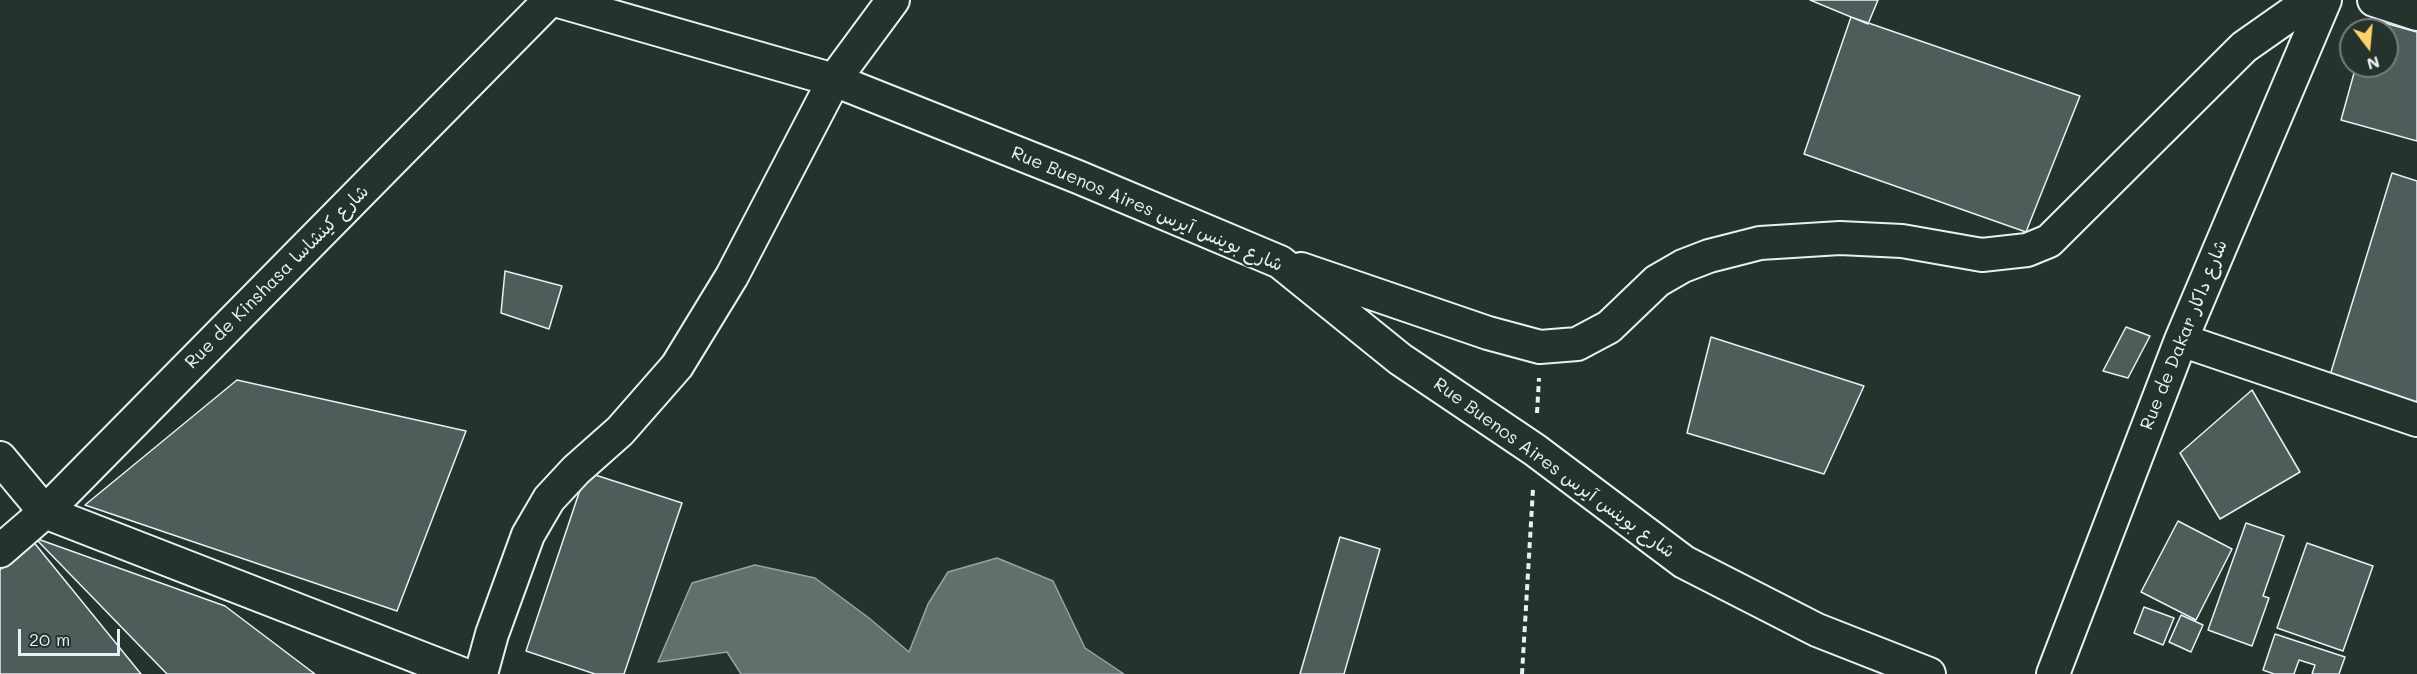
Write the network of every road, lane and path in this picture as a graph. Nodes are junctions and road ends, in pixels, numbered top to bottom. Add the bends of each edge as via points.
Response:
1 (550, 0) edge
2 (555, 0) edge
3 (893, 0) edge
4 (2311, 0) edge
5 (2325, 0) edge
6 (2374, 0) edge
7 (2417, 14) edge
8 (834, 80) junction
9 (1280, 262) junction
10 (2181, 340) junction
11 (1540, 347) junction
12 (2417, 420) edge
13 (1535, 450) junction
14 (0, 458) edge
15 (45, 512) junction
16 (0, 551) edge
17 (2058, 673) edge
18 (462, 674) edge
19 (481, 674) edge
20 (1522, 674) edge
21 (1929, 674) edge

1 - 15 street, Rue de Kinshasa شارع كينشاسا
2 - 8 street, Rue Buenos Aires شارع بوينس آيرس
3 - 8 street
4 - 11 street via 2244,47 2049,241 2027,250 1982,255 1902,241 1840,238 1760,243 1709,256 1657,281 1609,327 1577,344
5 - 10 street, Rue de Dakar شارع داكار
6 - 7 street
8 - 9 street, Rue Buenos Aires شارع بوينس آيرس
8 - 19 street via 732,276 677,366 620,431 549,499 528,535
9 - 11 street
9 - 13 street, Rue Buenos Aires شارع بوينس آيرس via 1400,359
10 - 12 street
10 - 17 street, Rue de Dakar شارع داكار
11 - 13 path
13 - 20 path
13 - 21 street, Rue Buenos Aires شارع بوينس آيرس via 1684,562 1817,630
14 - 15 street
15 - 16 street, Rue de Kinshasa شارع كينشاسا
15 - 18 street

